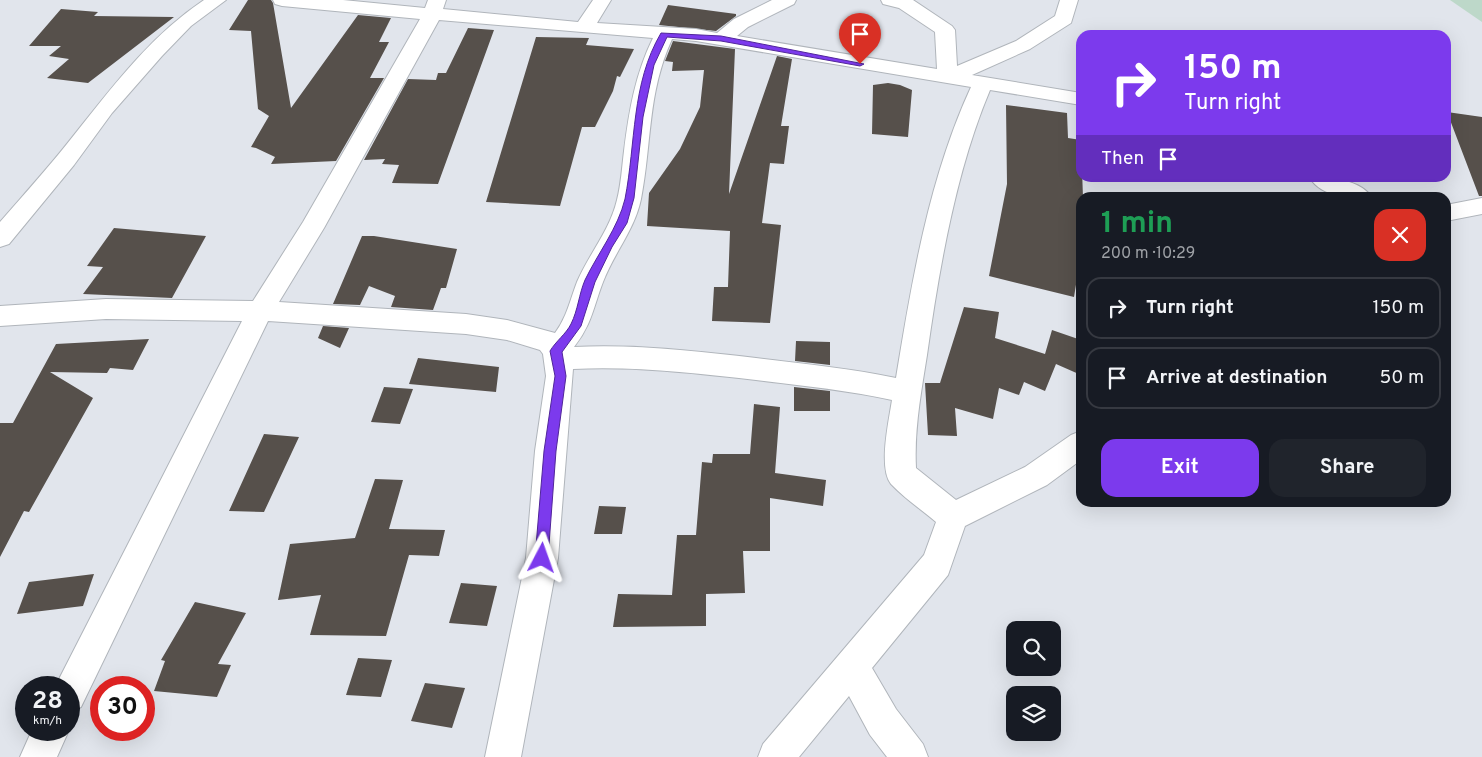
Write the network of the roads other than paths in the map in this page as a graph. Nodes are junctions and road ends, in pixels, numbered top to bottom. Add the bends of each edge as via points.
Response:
1 (217, 0) edge
2 (282, 0) edge
3 (602, 0) edge
4 (787, 0) edge
5 (890, 0) edge
6 (1069, 0) edge
7 (434, 8) edge
8 (584, 28) junction
9 (664, 35) junction
10 (721, 38) junction
11 (948, 78) junction
12 (983, 83) junction
13 (1076, 98) edge
14 (1329, 182) edge
15 (1349, 192) edge
16 (1482, 206) edge
17 (1451, 212) edge
18 (0, 238) edge
19 (260, 311) junction
20 (0, 316) edge
21 (556, 355) junction
22 (906, 392) junction
23 (1076, 448) edge
24 (953, 517) junction
25 (852, 666) junction
26 (78, 676) edge
27 (46, 741) edge
28 (38, 757) edge
29 (503, 757) edge
30 (776, 757) edge
31 (910, 757) edge

1 - 18 street via 184,22 155,52 105,108
2 - 7 street
3 - 8 street
4 - 10 street via 741,23
5 - 11 street via 906,4 945,30
6 - 11 street via 1064,19 1023,45
7 - 8 street
7 - 19 street via 312,228
8 - 9 street
9 - 10 street
9 - 21 street via 650,65 639,117 629,198 622,223 590,282 576,326
10 - 11 street
11 - 12 street
12 - 13 street
12 - 22 street via 963,128 949,175 925,278
14 - 15 street
16 - 17 street
19 - 20 street via 106,309
19 - 21 street via 466,324 515,332 549,342
19 - 26 street
21 - 22 street via 711,364 856,381
21 - 29 street via 560,376 550,451 542,558
22 - 24 street via 900,440 901,474
23 - 24 street via 1036,476
24 - 25 street via 937,564
25 - 30 street
25 - 31 street via 882,722
27 - 28 street

